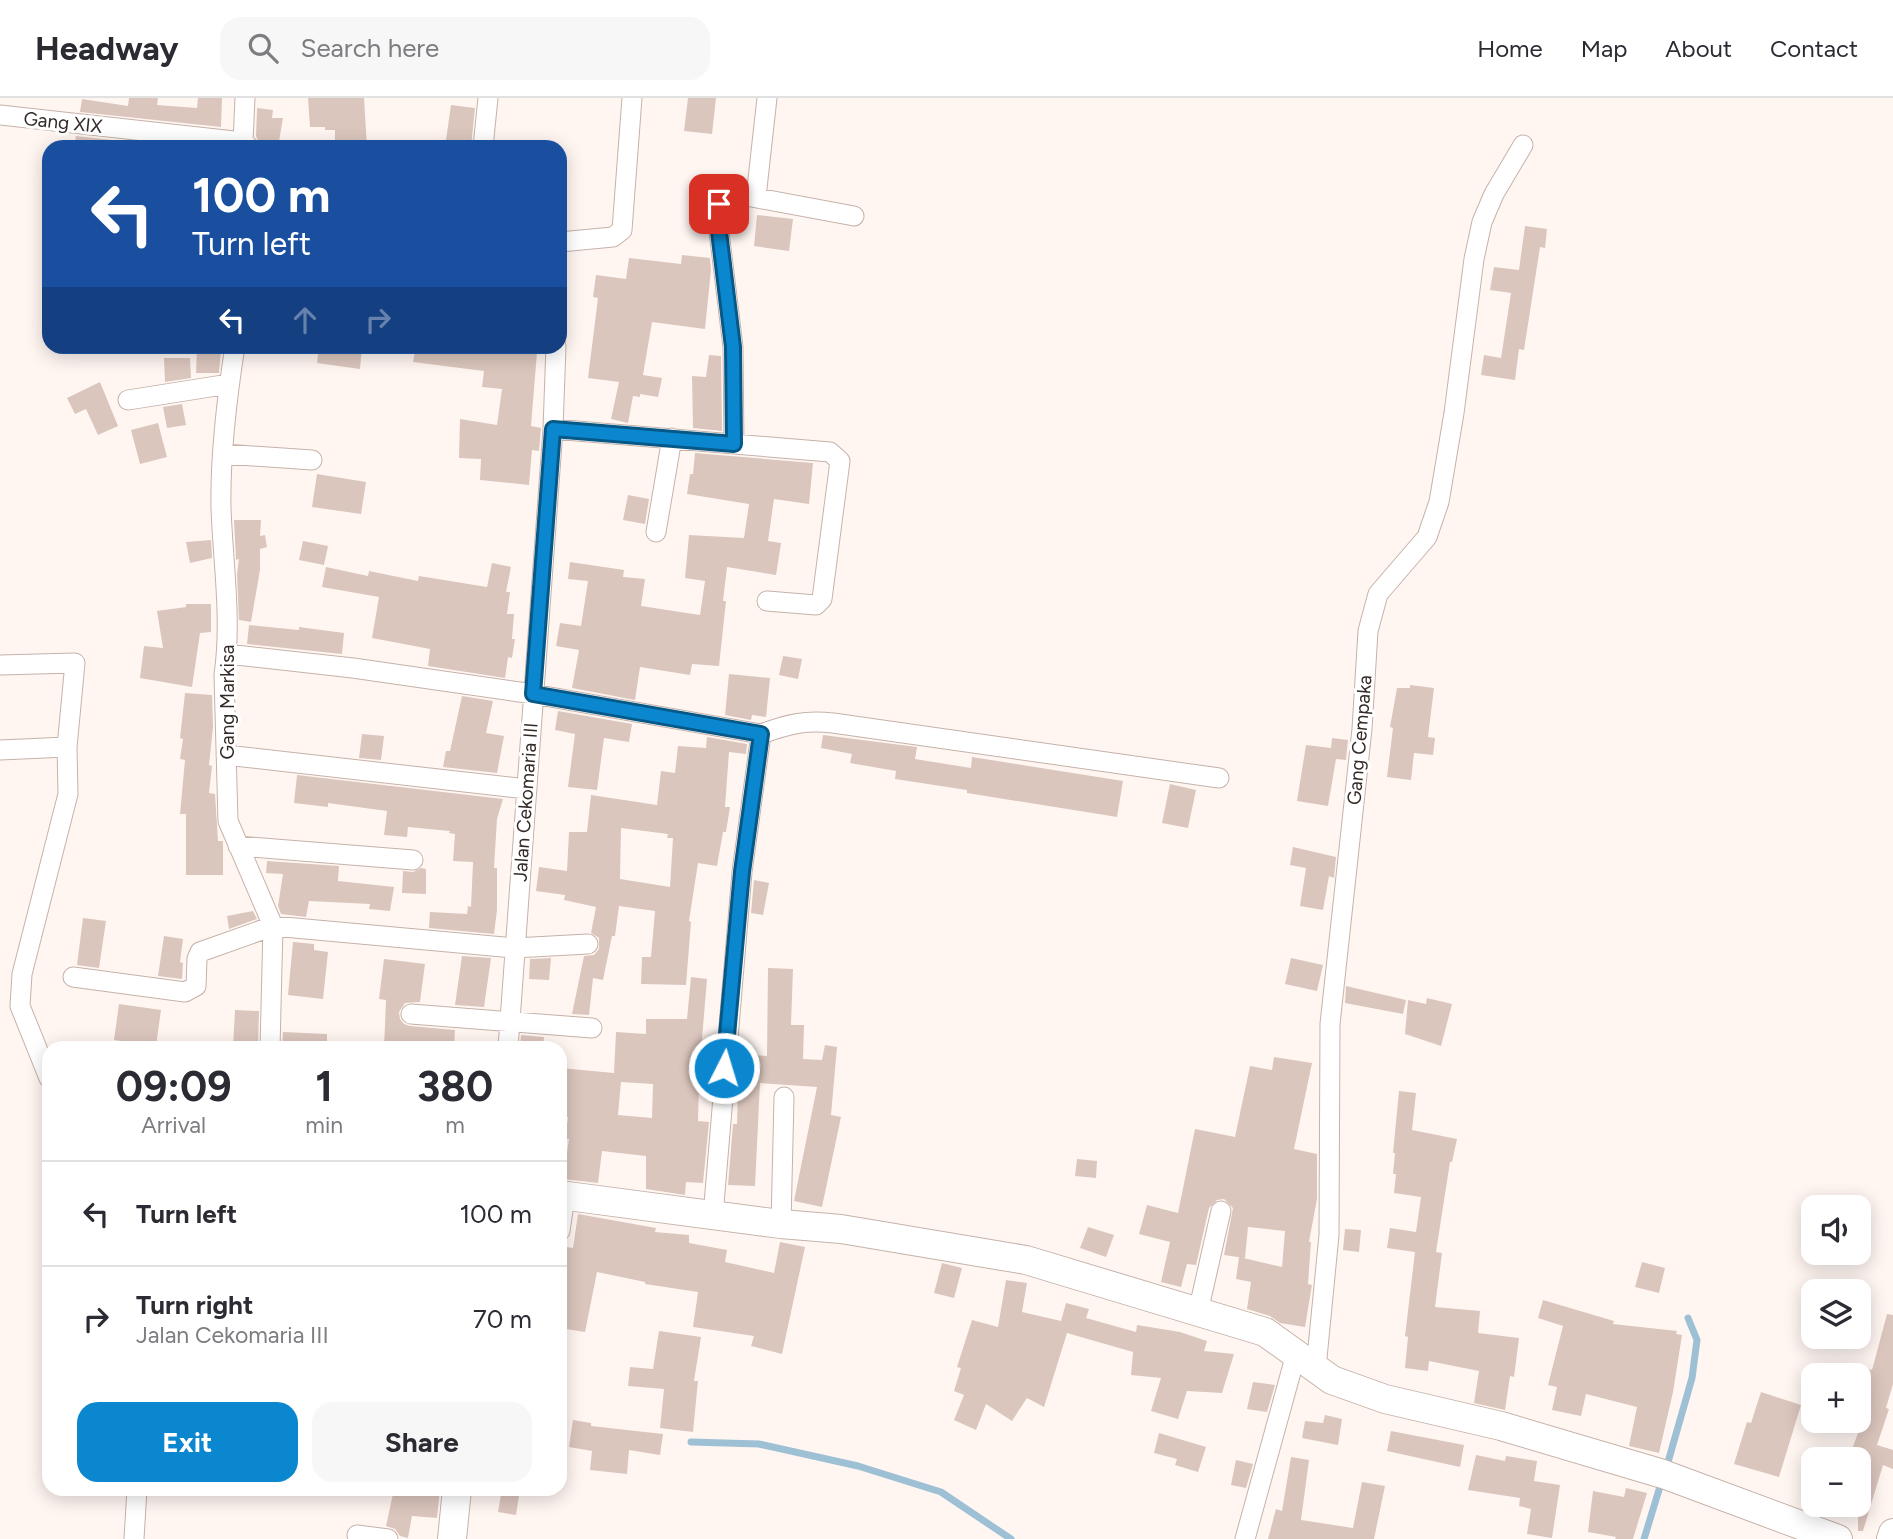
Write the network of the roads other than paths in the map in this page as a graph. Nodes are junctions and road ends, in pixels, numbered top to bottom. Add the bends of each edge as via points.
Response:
1 (245, 98) edge
2 (488, 98) edge
3 (632, 98) edge
4 (767, 98) edge
5 (0, 115) edge
6 (212, 140) edge
7 (246, 140) edge
8 (484, 140) edge
9 (1523, 145) dead end
10 (756, 197) junction
11 (854, 216) dead end
12 (567, 241) edge
13 (235, 354) edge
14 (556, 354) edge
15 (229, 384) junction
16 (128, 400) dead end
17 (553, 429) junction
18 (672, 438) junction
19 (734, 444) junction
20 (224, 454) junction
21 (312, 460) dead end
22 (656, 531) dead end
23 (767, 601) dead end
24 (227, 654) junction
25 (0, 665) edge
26 (533, 694) junction
27 (761, 734) junction
28 (67, 747) junction
29 (0, 750) edge
30 (226, 755) junction
31 (1219, 778) dead end
32 (527, 789) junction
33 (238, 846) junction
34 (413, 860) dead end
35 (273, 926) junction
36 (588, 944) dead end
37 (514, 948) junction
38 (73, 977) dead end
39 (411, 1014) dead end
40 (511, 1021) junction
41 (592, 1028) dead end
42 (270, 1041) edge
43 (509, 1041) edge
44 (42, 1060) edge
45 (784, 1097) dead end
46 (567, 1196) edge
47 (1221, 1211) dead end
48 (713, 1216) junction
49 (781, 1224) junction
50 (1198, 1312) junction
51 (1306, 1361) junction
52 (137, 1496) edge
53 (456, 1496) edge
54 (1893, 1533) edge
55 (357, 1535) dead end
56 (134, 1539) edge
57 (388, 1539) edge
58 (452, 1539) edge
59 (1245, 1539) edge
60 (1838, 1539) edge
61 (1891, 1539) edge

1 - 7 street
2 - 8 street
3 - 12 street via 622,230 613,237
4 - 10 street
5 - 6 street, Gang XIX
9 - 51 street, Gang Cempaka via 1482,222 1439,502 1427,537 1378,594 1368,631 1330,1024 1329,1235
10 - 11 street
10 - 19 street via 725,196 717,215 733,347
13 - 15 street, Gang Markisa
14 - 17 street, Jalan Cekomaria III
15 - 16 street
15 - 20 street, Gang Markisa
17 - 18 street
17 - 26 street, Jalan Cekomaria III
18 - 19 street
18 - 22 street
19 - 23 street via 830,452 840,461 822,599 816,605
20 - 21 street
20 - 24 street, Gang Markisa via 221,508
24 - 26 street
24 - 30 street, Gang Markisa
25 - 28 street via 75,663
26 - 27 street
26 - 32 street, Jalan Cekomaria III
27 - 31 street via 807,720
27 - 48 street via 742,872
28 - 29 street
28 - 44 street via 68,794 22,974 20,1006
30 - 32 street
30 - 33 street, Gang Markisa via 228,821
32 - 37 street, Jalan Cekomaria III
33 - 34 street
33 - 35 street, Gang Markisa
35 - 37 street
35 - 38 street via 200,952 196,986 185,992
35 - 42 street, Gang Markisa
36 - 37 street
37 - 40 street, Jalan Cekomaria III
39 - 40 street
40 - 41 street
40 - 43 street, Jalan Cekomaria III
45 - 49 street
46 - 48 street
47 - 50 street
48 - 49 street
49 - 50 street via 1026,1260
50 - 51 street via 1265,1332
51 - 59 street, Gang Cempaka
51 - 60 street via 1332,1380 1385,1399 1501,1426 1672,1477
52 - 56 street
53 - 58 street
54 - 61 street
55 - 57 street

